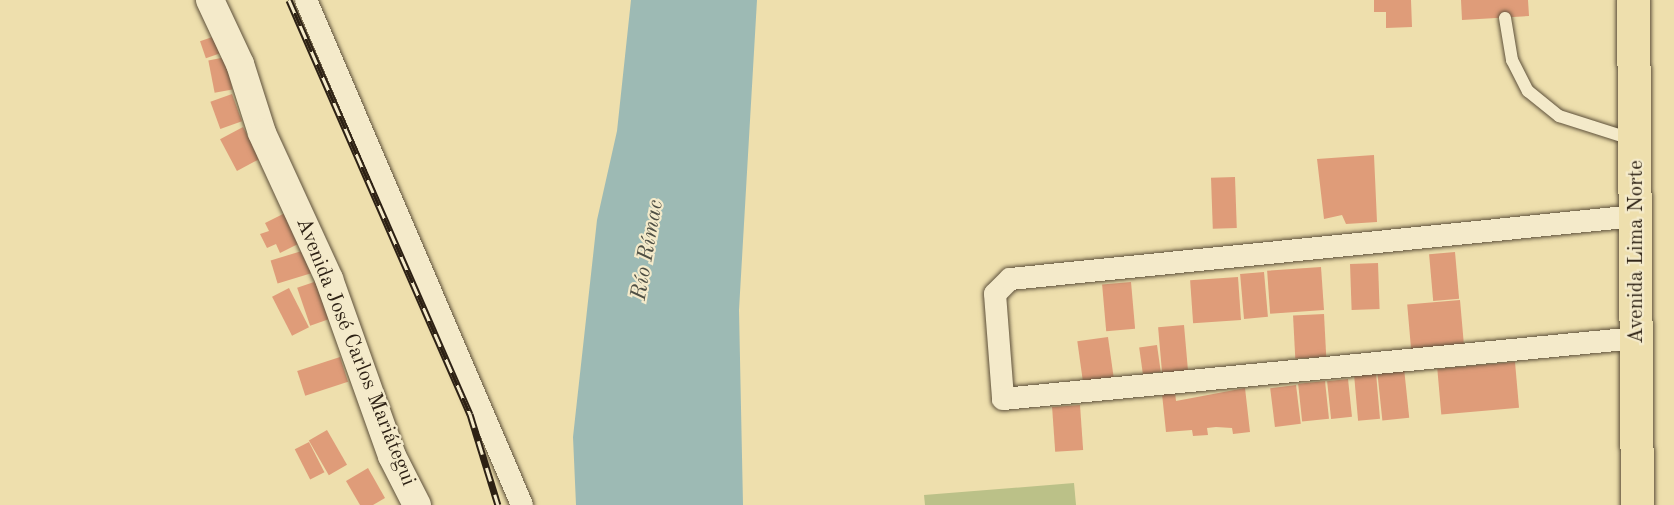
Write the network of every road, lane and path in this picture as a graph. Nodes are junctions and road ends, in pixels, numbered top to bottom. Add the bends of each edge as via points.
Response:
1 (210, 0) edge
2 (306, 0) edge
3 (1634, 0) edge
4 (1505, 18) dead end
5 (1636, 141) junction
6 (1635, 216) junction
7 (1637, 338) junction
8 (417, 505) edge
9 (522, 505) edge
10 (1637, 505) edge

1 - 8 street, Avenida José Carlos Mariátegui via 240,64 262,133 329,279 392,456
2 - 9 street
3 - 5 highway, Avenida Lima Norte
4 - 5 lane via 1512,60 1528,91 1559,116
5 - 6 highway, Avenida Lima Norte
6 - 7 highway, Avenida Lima Norte
6 - 7 street via 1010,279 995,294 1002,399
7 - 10 highway, Avenida Lima Norte

